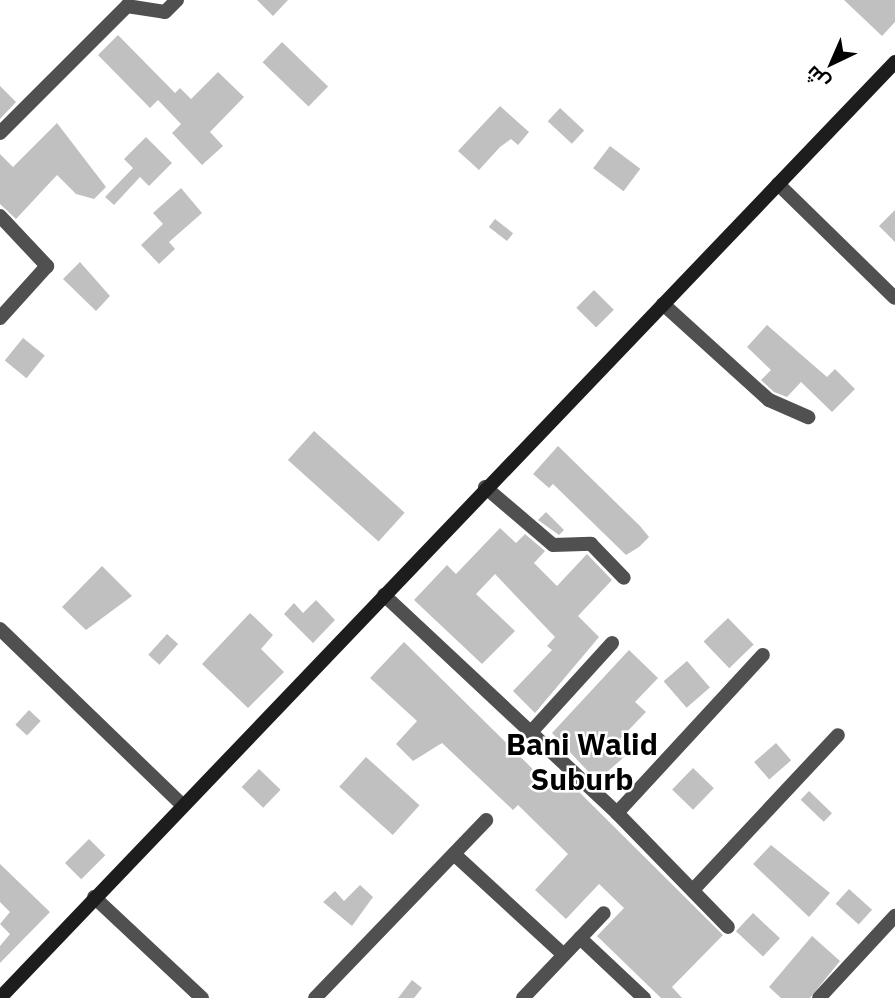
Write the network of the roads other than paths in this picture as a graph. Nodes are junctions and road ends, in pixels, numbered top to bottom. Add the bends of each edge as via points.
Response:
1 (177, 0) edge
2 (895, 62) edge
3 (0, 134) edge
4 (778, 184) junction
5 (0, 216) edge
6 (895, 298) edge
7 (663, 304) junction
8 (0, 318) edge
9 (808, 417) dead end
10 (485, 487) junction
11 (624, 578) dead end
12 (384, 595) junction
13 (0, 629) edge
14 (612, 643) dead end
15 (764, 655) dead end
16 (532, 731) junction
17 (838, 736) dead end
18 (181, 804) junction
19 (617, 813) junction
20 (486, 820) dead end
21 (454, 854) junction
22 (693, 890) junction
23 (94, 897) junction
24 (604, 913) dead end
25 (895, 916) edge
26 (728, 927) dead end
27 (580, 938) junction
28 (564, 955) junction
29 (16, 979) junction
30 (0, 992) edge
31 (1, 998) edge
32 (201, 998) edge
33 (315, 998) edge
34 (523, 998) edge
35 (644, 998) edge
36 (819, 998) edge

1 - 3 street via 165,12 127,6
2 - 4 main road
4 - 6 street
4 - 7 main road
5 - 8 street via 47,266
7 - 9 street via 769,400
7 - 10 main road
10 - 11 street via 553,545 591,544
10 - 12 main road
12 - 16 street
12 - 18 main road
13 - 18 street
14 - 16 street
15 - 19 street
16 - 19 street
17 - 22 street
18 - 23 main road
19 - 22 street
20 - 21 street
21 - 28 street
21 - 33 street
22 - 26 street
23 - 29 main road
23 - 32 street
24 - 27 street
25 - 36 street
27 - 28 street
27 - 35 street
28 - 34 street
29 - 30 main road
29 - 31 main road

